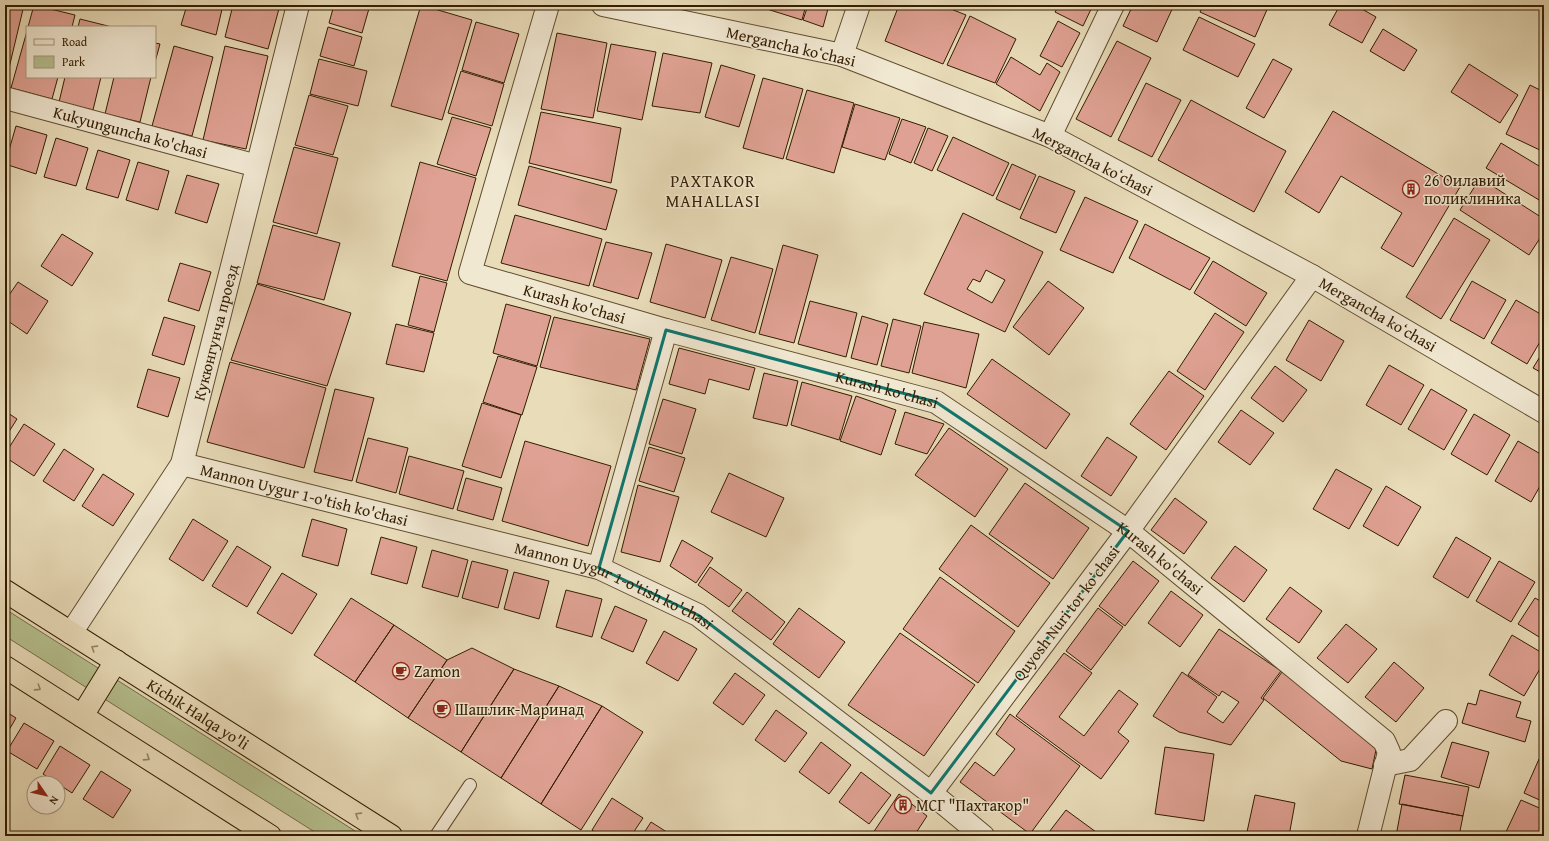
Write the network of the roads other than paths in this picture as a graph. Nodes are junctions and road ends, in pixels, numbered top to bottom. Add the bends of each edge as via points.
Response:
1 (298, 5) edge
2 (548, 5) edge
3 (603, 5) edge
4 (860, 5) edge
5 (1113, 5) edge
6 (842, 55) junction
7 (5, 98) edge
8 (1050, 136) junction
9 (256, 166) junction
10 (1312, 276) junction
11 (666, 330) junction
12 (1544, 412) edge
13 (182, 464) junction
14 (1128, 530) junction
15 (599, 568) junction
16 (5, 591) edge
17 (71, 633) junction
18 (116, 661) junction
19 (5, 667) edge
20 (82, 716) junction
21 (1446, 721) dead end
22 (1386, 766) junction
23 (470, 785) dead end
24 (931, 793) junction
25 (260, 833) edge
26 (391, 836) edge
27 (436, 836) edge
28 (983, 836) edge
29 (1368, 836) edge

1 - 9 street, Кукюнгунча проезд
2 - 11 street, Kurash ko'chasi via 470,272
3 - 6 street, Mergancha koʻchasi
4 - 6 street
5 - 8 street
6 - 8 street, Mergancha koʻchasi
7 - 9 street, Kukyunguncha ko'chasi
8 - 10 street, Mergancha koʻchasi
9 - 13 street, Кукюнгунча проезд
10 - 12 street, Mergancha koʻchasi
10 - 14 street, Quyosh Nuri tor koʻchasi
11 - 14 street, Kurash ko'chasi via 936,402
11 - 15 street
13 - 15 street, Mannon Uygur 1-o'tish ko'chasi
13 - 17 street, Кукюнгунча проезд
14 - 22 street, Kurash ko'chasi via 1384,741 1389,752
14 - 24 street, Quyosh Nuri tor koʻchasi
15 - 24 street, Mannon Uygur 1-o'tish ko'chasi via 698,615
16 - 17 highway, Kichik Halqa yo'li
18 -> 17 highway, Kichik Halqa yo'li
18 - 20 highway
26 -> 18 highway, Kichik Halqa yo'li
19 -> 20 highway
20 -> 25 highway
21 - 22 street via 1410,760
22 - 29 street, Kurash ko'chasi
23 - 27 lane
24 - 28 street, Mannon Uygur 1-o'tish ko'chasi

